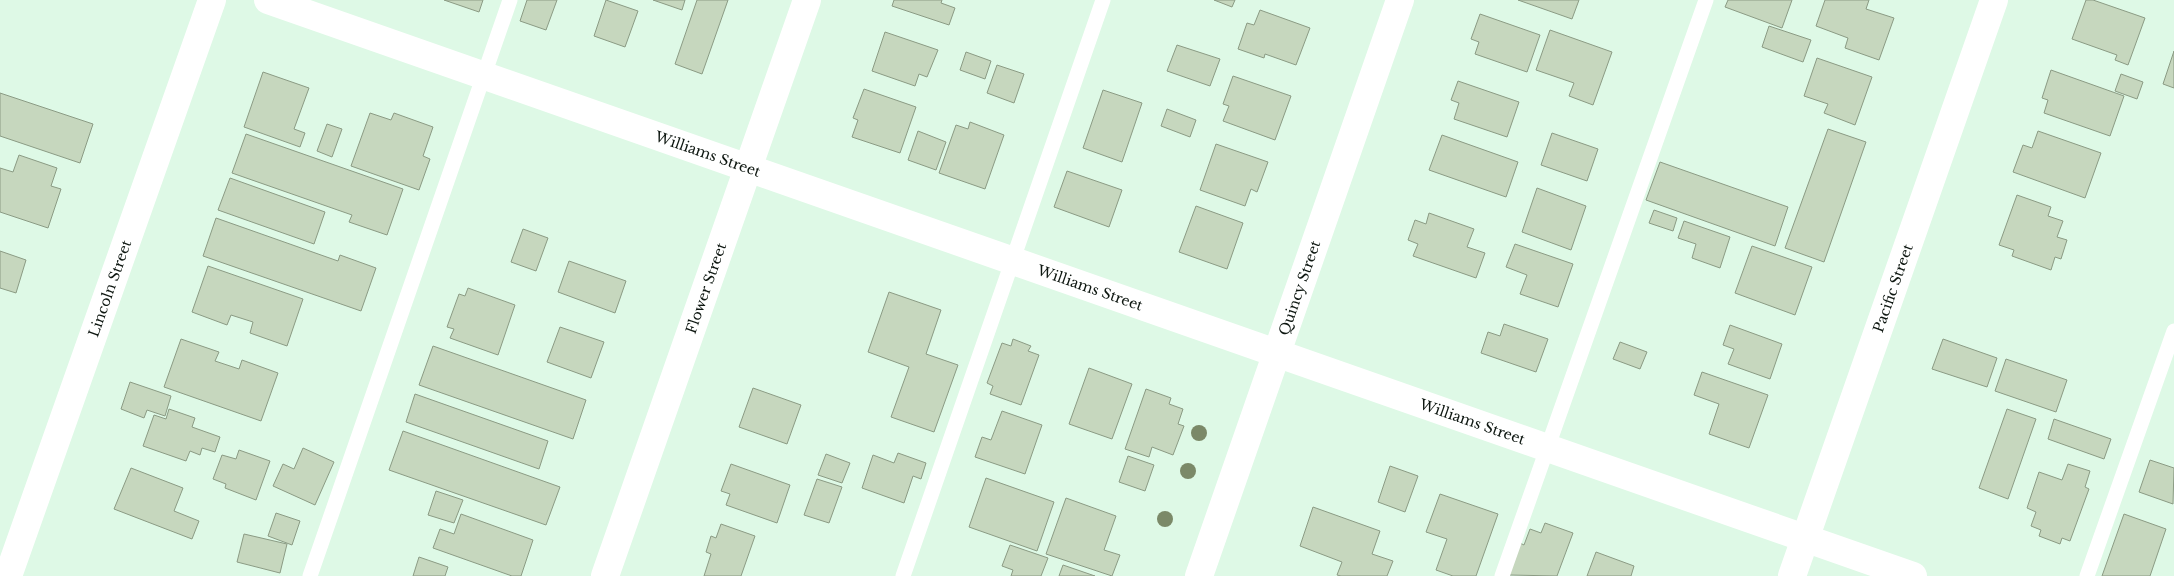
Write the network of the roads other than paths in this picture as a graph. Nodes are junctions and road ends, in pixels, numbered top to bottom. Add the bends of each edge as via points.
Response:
1 (212, 0) edge
2 (268, 0) edge
3 (510, 0) edge
4 (807, 0) edge
5 (1103, 0) edge
6 (1400, 0) edge
7 (1706, 0) edge
8 (1994, 0) edge
9 (483, 75) junction
10 (748, 168) junction
11 (1013, 261) junction
12 (2174, 331) edge
13 (1276, 353) junction
14 (1548, 448) junction
15 (1805, 538) junction
16 (8, 576) edge
17 (310, 576) edge
18 (605, 576) edge
19 (903, 576) edge
20 (1199, 576) edge
21 (1502, 576) edge
22 (1792, 576) edge
23 (1913, 576) edge
24 (2087, 576) edge

1 - 16 street, Lincoln Street
2 - 9 street, Williams Street
3 - 9 lane
4 - 10 street, Flower Street
5 - 11 lane
6 - 13 street, Quincy Street
7 - 14 lane
8 - 15 street, Pacific Street
9 - 10 street, Williams Street
9 - 17 lane
10 - 11 street, Williams Street
10 - 18 street, Flower Street
11 - 13 street, Williams Street
11 - 19 lane
12 - 24 lane
13 - 14 street, Williams Street
13 - 20 street, Quincy Street
14 - 15 street, Williams Street
14 - 21 lane
15 - 22 street, Pacific Street
15 - 23 street, Williams Street

